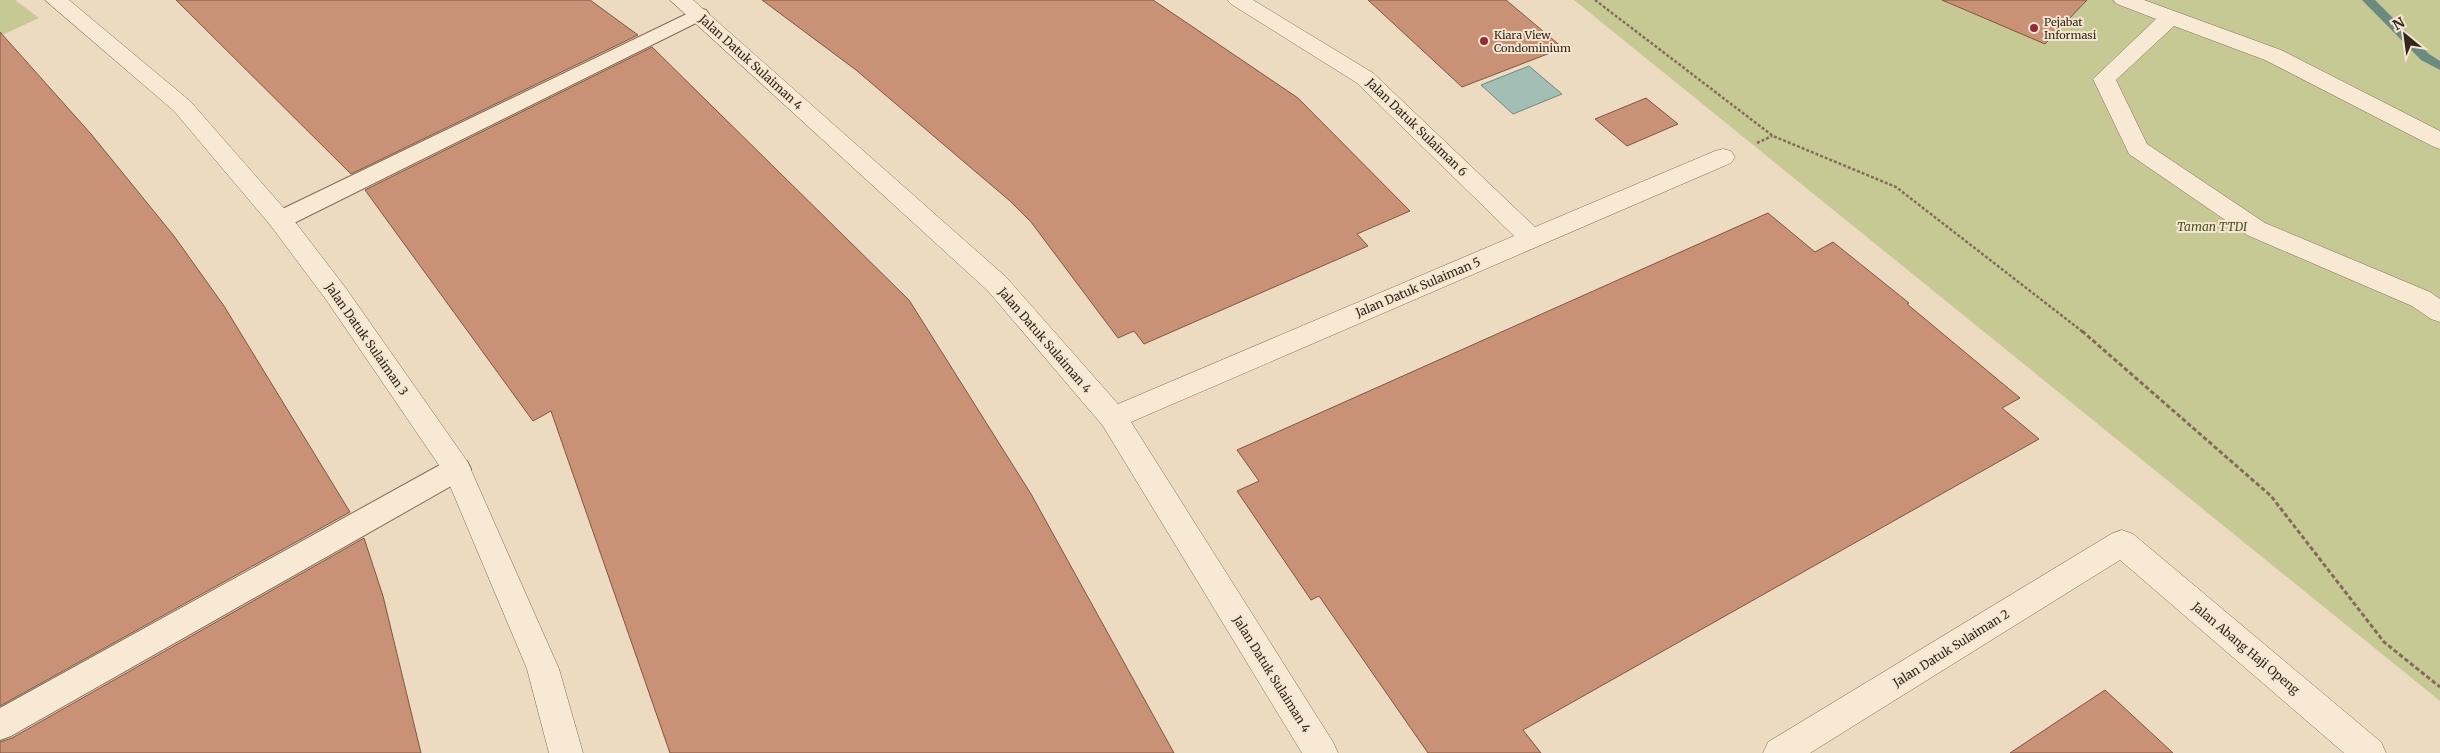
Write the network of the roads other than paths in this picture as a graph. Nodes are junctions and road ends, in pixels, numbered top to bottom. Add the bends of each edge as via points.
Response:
1 (56, 0) edge
2 (1238, 0) edge
3 (2124, 0) edge
4 (690, 7) edge
5 (2172, 16) junction
6 (2440, 140) edge
7 (1723, 157) dead end
8 (280, 220) junction
9 (1532, 238) junction
10 (2440, 312) edge
11 (1113, 418) junction
12 (457, 469) junction
13 (2122, 543) joint
14 (0, 725) edge
15 (566, 753) edge
16 (1321, 753) edge
17 (1780, 753) edge
18 (2369, 753) edge

1 - 8 street, Jalan Datuk Sulaiman 3 via 182,106
2 - 9 street, Jalan Datuk Sulaiman 6 via 1365,78
3 - 5 street
4 - 8 lane
4 - 11 street, Jalan Datuk Sulaiman 4 via 997,284
5 - 6 street via 2273,55
5 - 10 street via 2104,79 2137,149 2256,229 2421,299
7 - 9 street, Jalan Datuk Sulaiman 5
8 - 12 street, Jalan Datuk Sulaiman 3 via 336,294
9 - 11 street, Jalan Datuk Sulaiman 5
11 - 16 street, Jalan Datuk Sulaiman 4
12 - 14 lane
12 - 15 street, Jalan Datuk Sulaiman 3 via 543,669
13 - 17 street, Jalan Datuk Sulaiman 2
13 - 18 street, Jalan Abang Haji Openg

